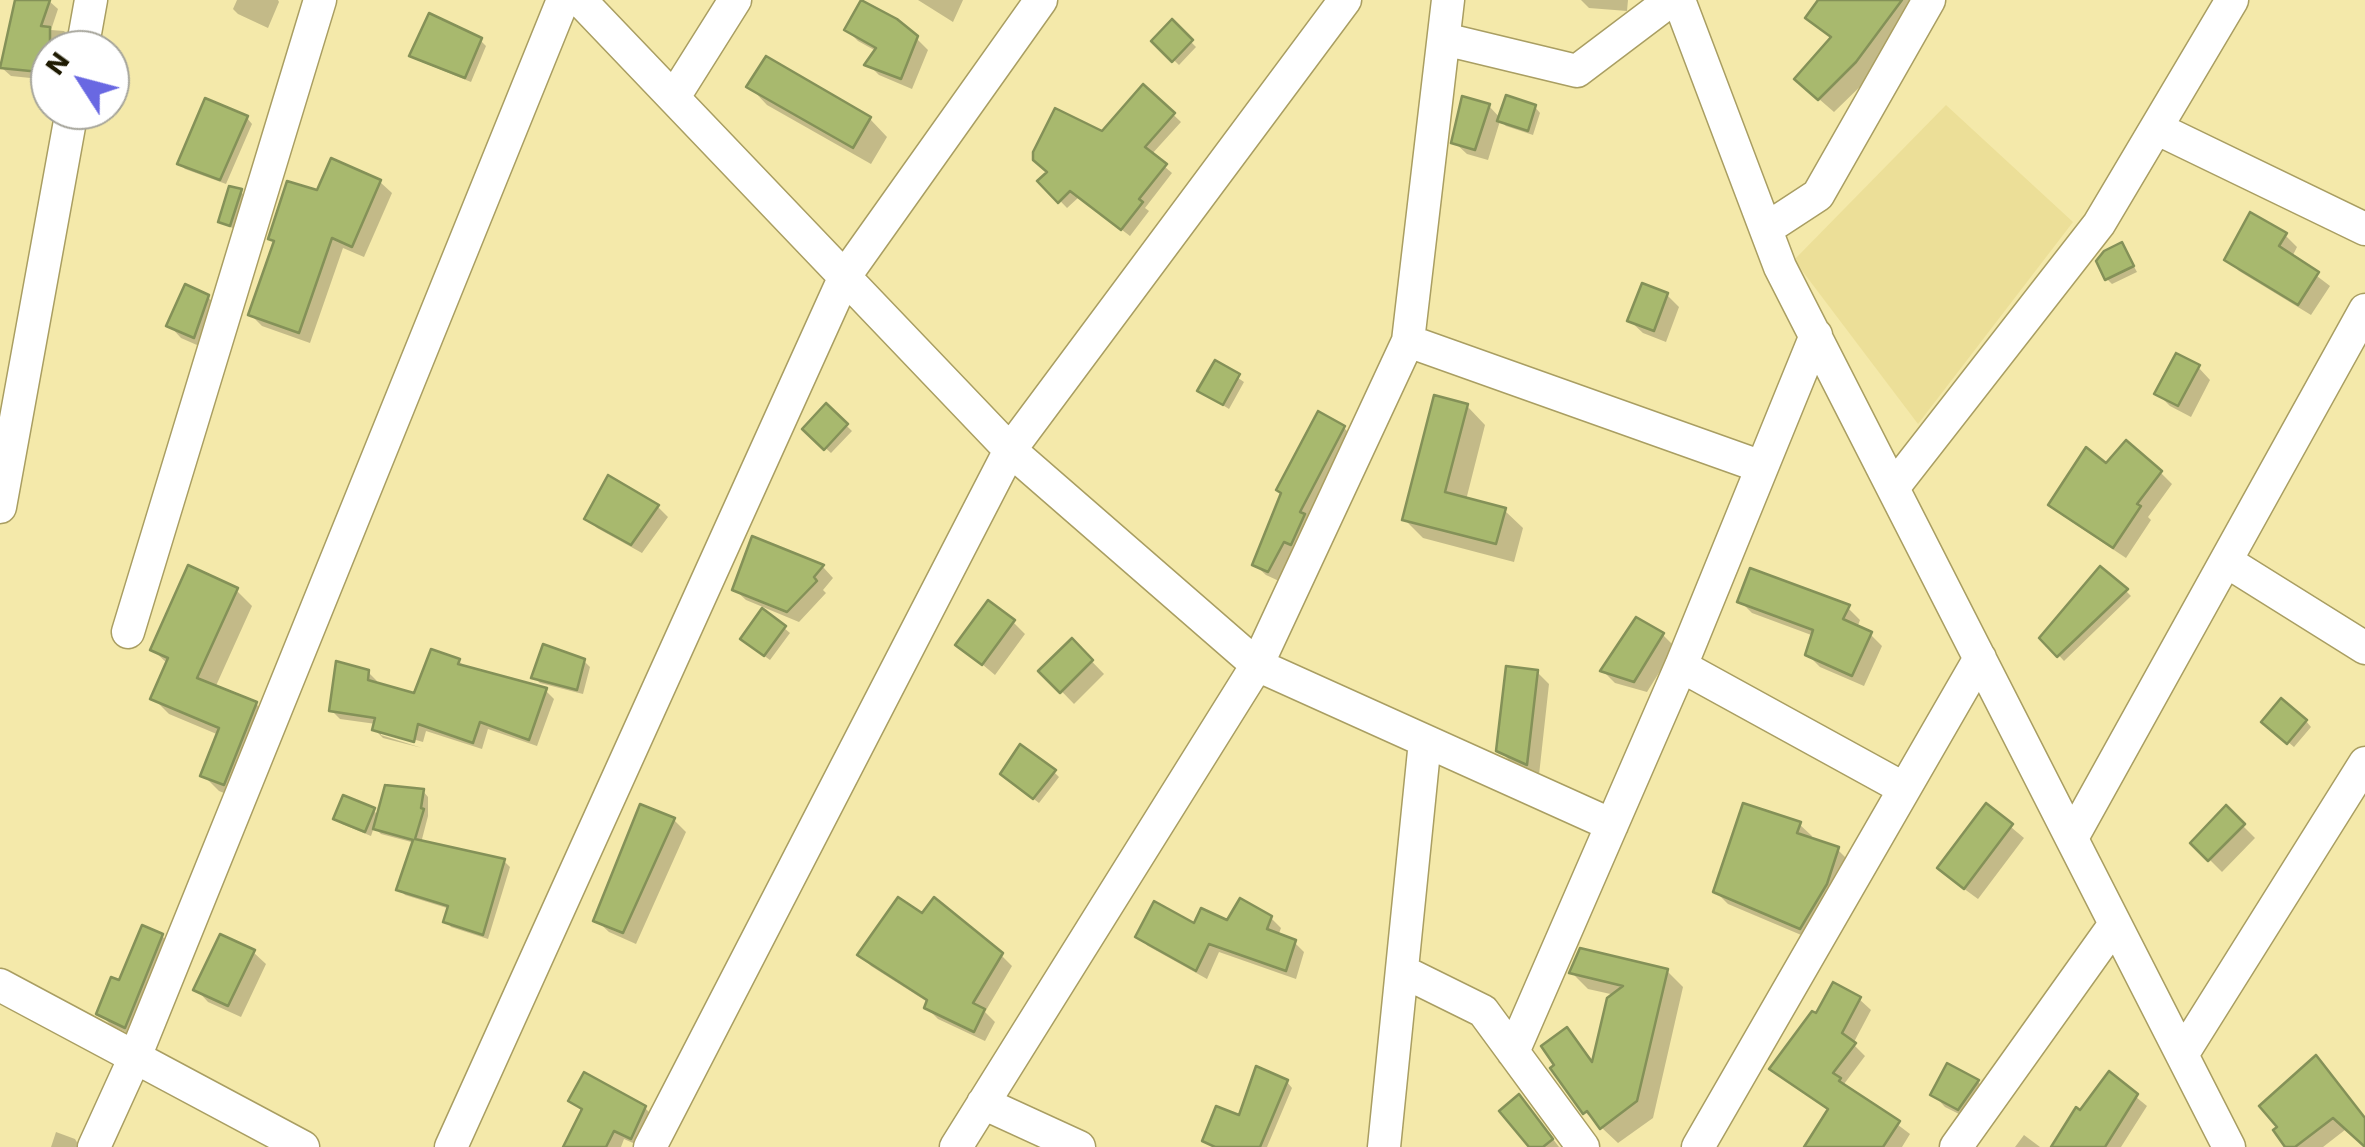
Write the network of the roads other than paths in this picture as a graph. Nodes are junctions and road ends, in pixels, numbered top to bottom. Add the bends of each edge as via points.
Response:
1 (92, 0) edge
2 (320, 0) edge
3 (563, 0) edge
4 (580, 0) edge
5 (735, 0) edge
6 (1041, 0) edge
7 (1344, 0) edge
8 (1448, 0) edge
9 (1671, 0) edge
10 (1679, 0) edge
11 (1928, 0) edge
12 (2232, 0) edge
13 (86, 30) edge
14 (1444, 39) junction
15 (674, 97) junction
16 (2156, 128) junction
17 (68, 130) edge
18 (1766, 229) junction
19 (2365, 229) edge
20 (845, 276) junction
21 (2365, 310) edge
22 (1816, 335) junction
23 (1408, 340) junction
24 (1010, 450) junction
25 (1762, 467) junction
26 (1893, 488) junction
27 (0, 507) edge
28 (2226, 561) junction
29 (128, 632) dead end
30 (2365, 648) edge
31 (1980, 658) junction
32 (1257, 665) junction
33 (1681, 666) junction
34 (1425, 741) junction
35 (2365, 762) edge
36 (1903, 788) junction
37 (1612, 824) junction
38 (2072, 838) junction
39 (2115, 924) junction
40 (1402, 971) junction
41 (0, 985) edge
42 (1513, 1052) junction
43 (2182, 1055) junction
44 (135, 1057) junction
45 (983, 1103) junction
46 (94, 1147) edge
47 (304, 1147) edge
48 (451, 1147) edge
49 (650, 1147) edge
50 (956, 1147) edge
51 (1079, 1147) edge
52 (1384, 1147) edge
53 (1583, 1147) edge
54 (1698, 1147) edge
55 (1956, 1147) edge
56 (2229, 1147) edge

1 - 13 street
2 - 29 street
3 - 44 street
4 - 15 street
5 - 15 street
6 - 20 street
7 - 24 street
8 - 14 street
9 - 14 street via 1577,71
10 - 18 street
11 - 18 street via 1818,195
12 - 16 street
14 - 23 street
15 - 20 street
16 - 19 street
16 - 26 street via 2099,224
17 - 27 street
18 - 22 street
20 - 24 street
20 - 48 street
21 - 28 street
22 - 25 street
22 - 26 street
23 - 25 street
23 - 32 street
24 - 32 street
24 - 49 street
25 - 33 street
26 - 31 street
28 - 30 street
28 - 38 street
31 - 36 street
31 - 38 street
32 - 34 street
32 - 45 street
33 - 36 street
33 - 37 street
34 - 37 street
34 - 40 street
35 - 43 street
36 - 54 street
37 - 42 street
38 - 39 street
39 - 43 street
39 - 55 street
40 - 42 street via 1483,1010
40 - 52 street
41 - 44 street
42 - 53 street
43 - 56 street
44 - 46 street
44 - 47 street
45 - 50 street
45 - 51 street

